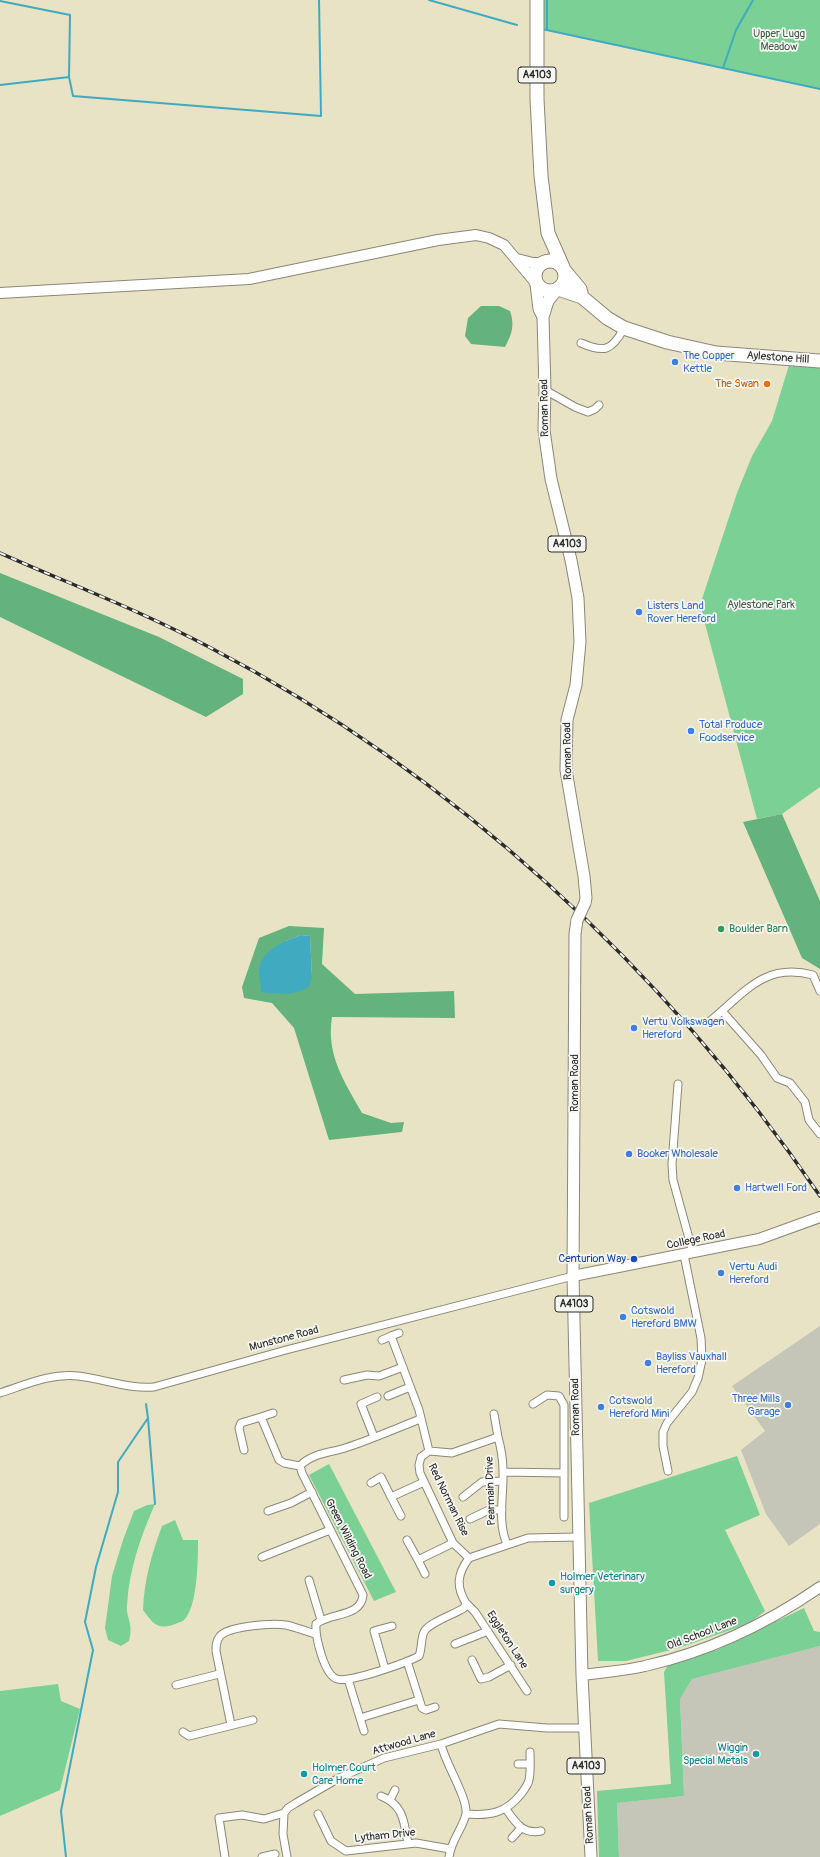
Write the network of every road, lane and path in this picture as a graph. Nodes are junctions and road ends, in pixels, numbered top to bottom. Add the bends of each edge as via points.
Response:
1 (537, 0) edge
2 (548, 233) junction
3 (517, 259) junction
4 (542, 263) junction
5 (563, 269) junction
6 (536, 283) junction
7 (557, 290) junction
8 (0, 293) edge
9 (582, 297) junction
10 (543, 317) junction
11 (624, 328) junction
12 (581, 343) dead end
13 (820, 361) edge
14 (545, 390) junction
15 (599, 405) dead end
16 (820, 991) edge
17 (722, 1012) junction
18 (709, 1022) dead end
19 (678, 1084) dead end
20 (820, 1134) edge
21 (818, 1218) edge
22 (689, 1254) junction
23 (573, 1276) junction
24 (399, 1333) dead end
25 (391, 1336) junction
26 (382, 1340) dead end
27 (403, 1367) junction
28 (344, 1380) dead end
29 (410, 1387) junction
30 (0, 1393) edge
31 (388, 1396) dead end
32 (377, 1398) dead end
33 (533, 1404) dead end
34 (273, 1413) dead end
35 (494, 1414) dead end
36 (261, 1417) junction
37 (420, 1419) junction
38 (374, 1437) junction
39 (498, 1437) junction
40 (244, 1450) dead end
41 (429, 1451) junction
42 (300, 1466) junction
43 (668, 1471) dead end
44 (503, 1472) junction
45 (564, 1473) junction
46 (503, 1481) junction
47 (424, 1482) junction
48 (371, 1483) dead end
49 (312, 1492) junction
50 (391, 1497) junction
51 (463, 1497) dead end
52 (502, 1510) junction
53 (268, 1511) dead end
54 (401, 1516) dead end
55 (564, 1517) dead end
56 (470, 1519) dead end
57 (330, 1530) junction
58 (579, 1538) junction
59 (407, 1540) dead end
60 (454, 1543) junction
61 (508, 1544) junction
62 (262, 1556) dead end
63 (469, 1558) junction
64 (418, 1560) junction
65 (425, 1574) dead end
66 (309, 1580) dead end
67 (820, 1587) edge
68 (466, 1603) junction
69 (321, 1620) junction
70 (392, 1626) dead end
71 (488, 1631) junction
72 (315, 1634) junction
73 (455, 1644) dead end
74 (472, 1660) dead end
75 (407, 1662) junction
76 (511, 1665) junction
77 (385, 1669) junction
78 (219, 1674) junction
79 (582, 1675) junction
80 (348, 1679) junction
81 (176, 1685) dead end
82 (527, 1691) dead end
83 (419, 1700) junction
84 (435, 1707) dead end
85 (360, 1718) junction
86 (253, 1720) dead end
87 (231, 1725) junction
88 (584, 1728) junction
89 (183, 1732) dead end
90 (364, 1732) dead end
91 (440, 1744) junction
92 (530, 1752) dead end
93 (518, 1764) dead end
94 (530, 1764) junction
95 (395, 1790) dead end
96 (381, 1796) dead end
97 (390, 1800) junction
98 (506, 1809) junction
99 (284, 1813) junction
100 (318, 1814) dead end
101 (466, 1814) junction
102 (521, 1828) junction
103 (541, 1831) dead end
104 (512, 1838) dead end
105 (408, 1844) junction
106 (450, 1849) junction
107 (275, 1854) dead end
108 (345, 1854) edge
109 (224, 1857) edge
110 (262, 1857) edge
111 (287, 1857) edge
112 (449, 1857) edge
113 (591, 1857) edge

1 - 2 highway, A4103 via 540,151
2 - 4 highway, A4103
2 - 5 highway, A4103
3 - 4 street
3 - 6 street
3 - 8 street via 504,244 476,235 438,240 249,279
4 - 5 highway via 556,262
4 - 6 highway, A4103 via 535,271
5 - 7 highway, A4103 via 564,283
5 - 9 highway, Aylestone Hill via 580,289
6 - 7 highway via 547,292
6 - 10 main road, Roman Road / A4103 via 539,309
7 - 9 highway, Aylestone Hill
7 - 10 main road, Roman Road / A4103 via 548,301
9 - 11 highway, Aylestone Hill via 607,318
10 - 14 main road, Roman Road / A4103
11 - 12 street via 612,345 603,350
11 - 13 highway, Aylestone Hill via 667,342 716,353
14 - 15 street via 588,412
14 - 23 main road, Roman Road / A4103, bridge via 544,430 551,479 578,598 580,642 576,685 567,720 566,770 584,876 585,903 577,920 575,941
16 - 17 street via 813,975 799,971 781,972 760,980
17 - 18 street
17 - 20 street via 761,1055 777,1078 790,1083 802,1097 806,1102 809,1120
19 - 22 street via 673,1180
21 - 22 street, College Road via 759,1239
22 - 23 street, College Road
22 - 43 street via 702,1360 692,1392 667,1423 663,1432
23 - 30 street, Munstone Road via 154,1387 138,1388 78,1376 61,1376
23 - 58 main road, Roman Road / A4103
24 - 25 street
25 - 26 street
25 - 27 street
27 - 28 street via 379,1376 367,1375
27 - 29 street
29 - 31 street
29 - 37 street
32 - 38 street via 361,1404
33 - 45 street via 547,1395 559,1396 564,1405
34 - 36 street
35 - 39 street
36 - 40 street via 241,1423 239,1428
36 - 42 street via 279,1460
37 - 38 street
37 - 41 street
38 - 42 street via 323,1453 303,1462
39 - 41 street, Red Norman Rise via 452,1453
39 - 44 street, Pearmain Drive
41 - 47 street, Red Norman Rise via 418,1465
42 - 49 street, Green Wilding Road
44 - 45 street
44 - 46 street, Pearmain Drive
45 - 55 street
46 - 51 street via 482,1482
46 - 52 street, Pearmain Drive
47 - 50 street
47 - 60 street, Red Norman Rise
48 - 50 street via 381,1477
49 - 53 street
49 - 57 street, Green Wilding Road
50 - 54 street
52 - 56 street via 489,1510
52 - 61 street, Pearmain Drive via 504,1537
57 - 62 street
57 - 69 street, Green Wilding Road via 361,1590 362,1601 359,1607 352,1611
58 - 61 street via 528,1538
58 - 79 main road, Roman Road / A4103
59 - 64 street
60 - 63 street, Red Norman Rise
60 - 64 street
61 - 63 street
63 - 68 street via 464,1565 459,1583
64 - 65 street
66 - 69 street
67 - 79 street, Old School Lane via 758,1624 702,1648 645,1666
68 - 71 street, Eggleton Lane via 476,1612
68 - 75 street via 464,1608 427,1627 423,1633 423,1645 419,1656
69 - 72 street via 316,1624
70 - 77 street via 374,1631
71 - 73 street
71 - 76 street, Eggleton Lane
72 - 78 street via 272,1623 226,1633 220,1636 216,1643
72 - 80 street via 327,1672 336,1679
74 - 76 street via 481,1678 490,1677
75 - 77 street
75 - 83 street
76 - 82 street, Eggleton Lane
77 - 80 street
78 - 81 street
78 - 87 street
79 - 88 main road, Roman Road / A4103
80 - 85 street
83 - 84 street via 422,1708 426,1710
83 - 85 street
85 - 90 street
86 - 87 street
87 - 89 street via 189,1736
88 - 91 street, Attwood Lane via 499,1724
88 - 113 main road, Roman Road / A4103
91 - 99 street, Attwood Lane via 384,1758 296,1802
91 - 101 street via 446,1763 465,1802
92 - 94 street
93 - 94 street
94 - 98 street via 529,1780 525,1788
95 - 97 street
96 - 97 street
97 - 105 street via 400,1812
98 - 101 street via 494,1813
98 - 102 street
99 - 109 street via 264,1819 242,1815 219,1818
99 - 111 street via 283,1834
100 - 108 street, Lytham Drive via 331,1841
101 - 106 street
102 - 103 street via 533,1833
102 - 104 street
105 - 106 street, Lytham Drive via 425,1844
105 - 108 street, Lytham Drive
106 - 112 street
107 - 110 street

